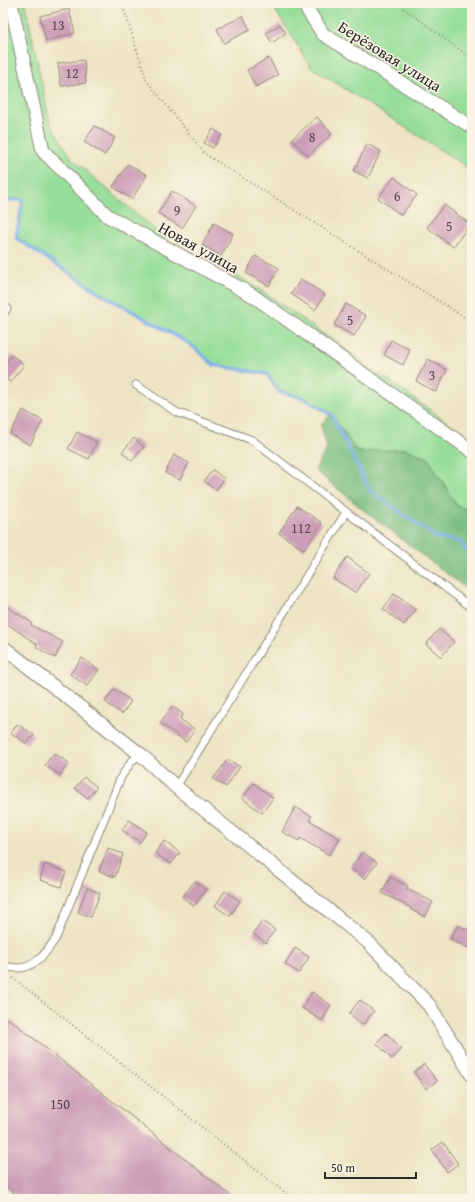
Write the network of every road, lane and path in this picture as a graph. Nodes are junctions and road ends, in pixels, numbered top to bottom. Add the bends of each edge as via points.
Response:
1 (11, 3) edge
2 (122, 3) edge
3 (303, 3) edge
4 (397, 3) edge
5 (472, 59) edge
6 (472, 127) edge
7 (3, 305) edge
8 (3, 315) edge
9 (472, 322) edge
10 (136, 385) dead end
11 (472, 451) edge
12 (346, 512) junction
13 (472, 608) edge
14 (3, 647) edge
15 (140, 754) junction
16 (176, 787) junction
17 (3, 966) edge
18 (9, 974) dead end
19 (472, 1075) edge
20 (293, 1199) edge

1 - 11 street, Новая улица via 42,151 108,216 252,295
2 - 9 path via 147,80 205,154
3 - 6 street, Берёзовая улица via 322,34
4 - 5 path
7 - 8 lane via 7,308
10 - 12 lane via 176,412 252,440
12 - 13 lane
12 - 16 lane
14 - 15 street
15 - 16 street
15 - 17 lane via 121,777 56,938 43,956 31,964 20,968
16 - 19 street via 369,943 429,1005
18 - 20 path

